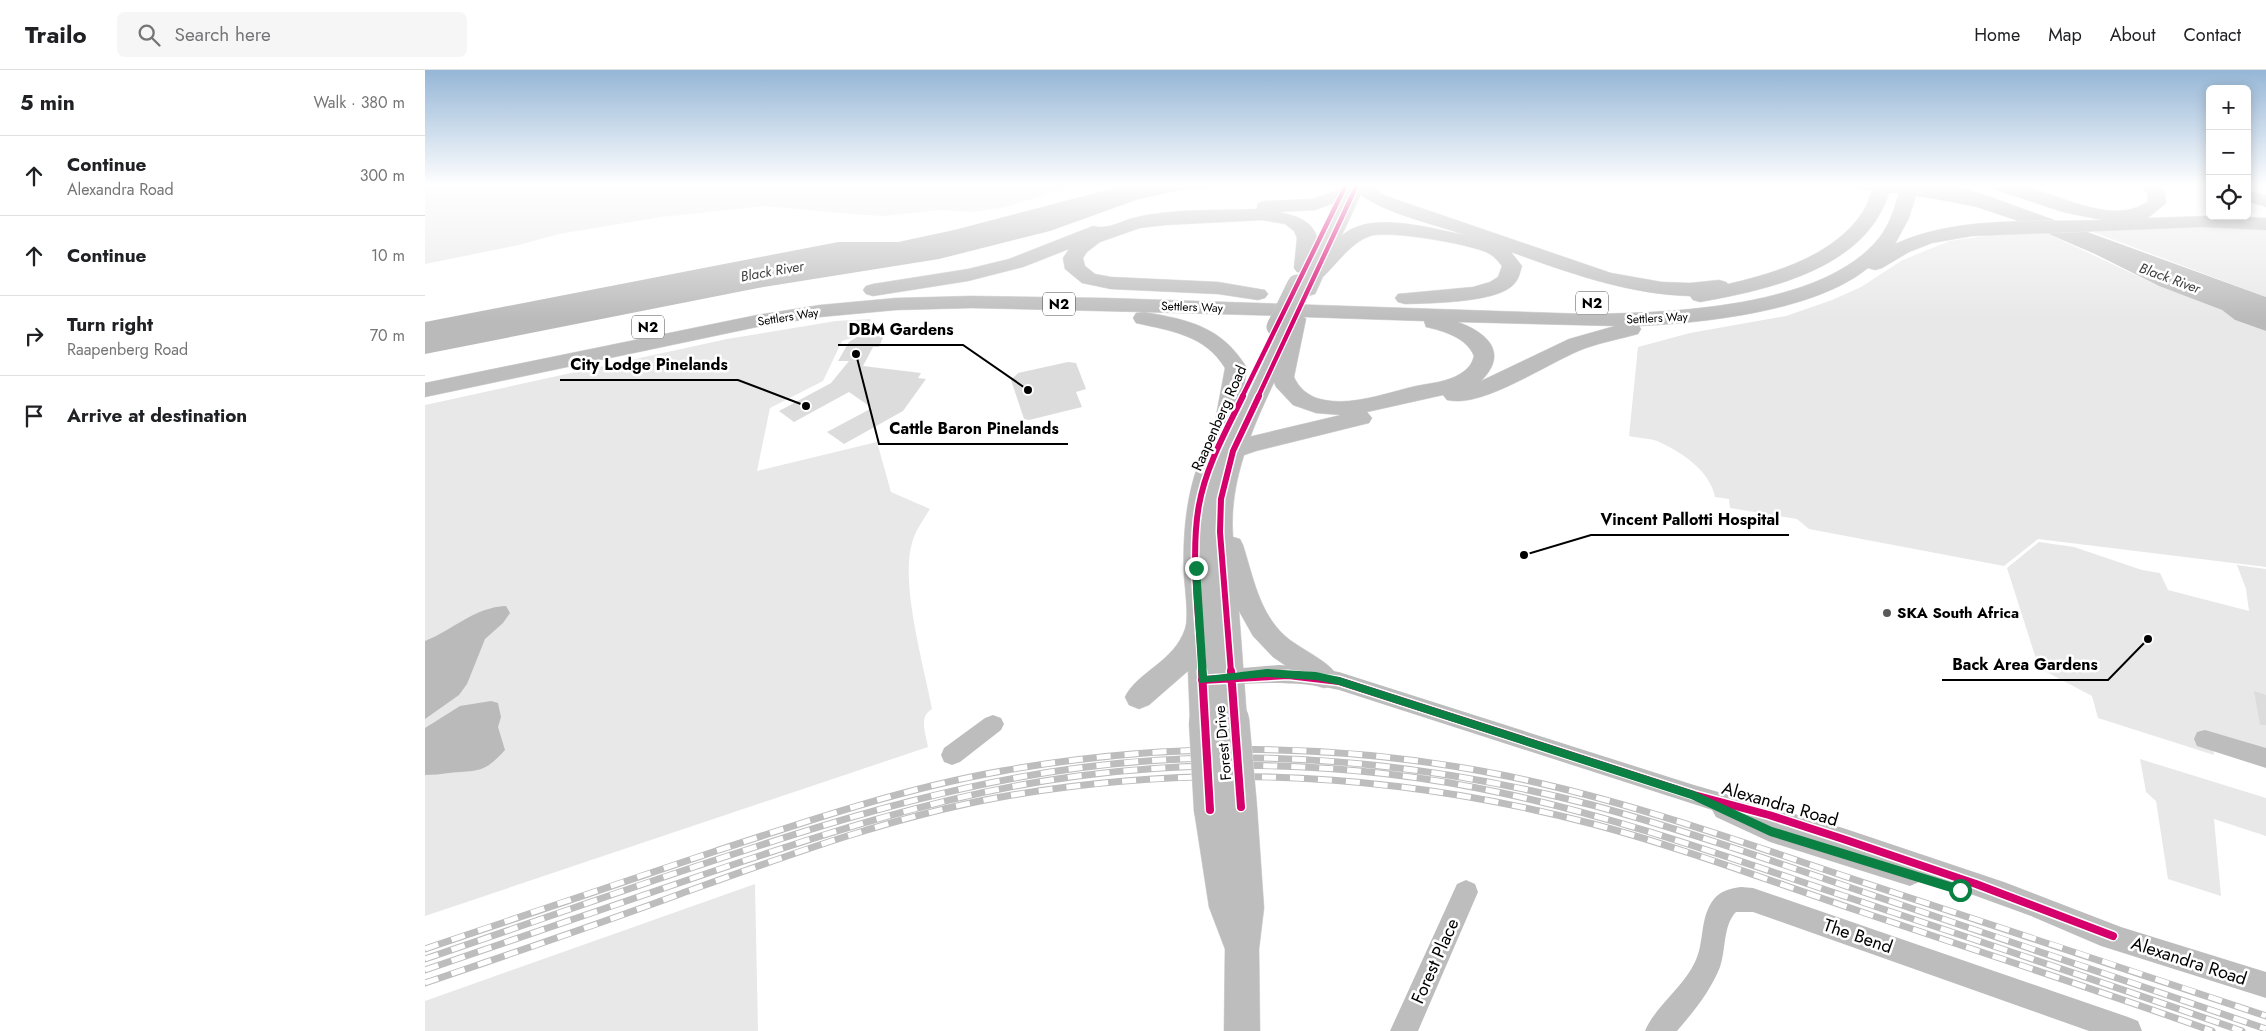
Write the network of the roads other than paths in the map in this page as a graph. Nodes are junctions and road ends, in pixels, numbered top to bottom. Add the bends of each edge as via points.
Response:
1 (1098, 230) edge
2 (1117, 230) edge
3 (1303, 230) edge
4 (1331, 230) edge
5 (1380, 230) edge
6 (1403, 230) edge
7 (1471, 230) edge
8 (1859, 230) edge
9 (1894, 230) edge
10 (1991, 230) edge
11 (1308, 276) junction
12 (1845, 276) junction
13 (1777, 277) junction
14 (873, 290) junction
15 (1405, 298) junction
16 (1251, 301) junction
17 (972, 302) junction
18 (1701, 315) junction
19 (1288, 326) junction
20 (425, 372) edge
21 (425, 390) edge
22 (1229, 441) junction
23 (1221, 509) junction
24 (1199, 629) junction
25 (1231, 677) junction
26 (1323, 677) junction
27 (1203, 680) junction
28 (1139, 697) dead end
29 (1219, 721) junction
30 (993, 724) dead end
31 (2205, 739) dead end
32 (952, 755) dead end
33 (2266, 758) edge
34 (1694, 795) joint
35 (1466, 892) dead end
36 (2113, 936) joint
37 (1242, 949) junction
38 (2266, 985) edge
39 (1242, 1031) edge
40 (1404, 1031) edge
41 (1659, 1031) edge
42 (2128, 1031) edge

1 - 14 highway via 1016,263 968,275
2 - 16 highway via 1093,238 1079,248 1073,258 1075,269 1089,278 1111,283 1218,288
3 - 11 highway via 1307,238
4 - 11 main road, Raapenberg Road
5 - 11 highway via 1352,237
6 - 15 highway via 1475,242 1505,255 1512,266 1507,279 1497,287 1470,294
7 - 13 highway via 1592,273 1642,285 1708,288
8 - 13 highway, Settlers Way / N2 via 1819,260
9 - 12 highway, Settlers Way / N2 via 1882,247
10 - 12 highway via 1932,237 1887,255 1870,268
11 - 19 main road, Raapenberg Road, bridge
12 - 18 highway, Settlers Way / N2 via 1785,299
13 - 15 highway, Settlers Way / N2 via 1710,294 1643,302
14 - 16 highway, Settlers Way / N2 via 969,286
14 - 20 highway, Settlers Way / N2 via 755,306
15 - 16 highway, Settlers Way / N2
16 - 17 highway, Settlers Way / N2
16 - 18 highway, Settlers Way / N2 via 1586,320
16 - 19 highway via 1309,316 1436,322 1460,329 1479,341 1484,355 1483,365 1474,376 1457,384 1373,404 1343,408 1313,405 1290,391 1283,377
17 - 21 highway, Settlers Way / N2 via 887,305 791,316
17 - 22 highway via 1124,315 1171,323 1206,336 1223,350 1236,368
18 - 22 highway via 1698,319 1645,325 1577,344 1482,389 1249,445
19 - 22 main road, Raapenberg Road
22 - 23 main road, Raapenberg Road
22 - 24 main road, Raapenberg Road via 1207,473 1200,498 1195,561
23 - 25 main road, Raapenberg Road
23 - 26 main road via 1253,614 1261,629 1278,646
24 - 27 main road, Raapenberg Road
24 - 28 main road via 1184,659
25 - 26 street, Alexandra Road via 1267,673
25 - 27 street, Alexandra Road
25 - 29 main road, Forest Drive
26 - 34 street, Alexandra Road
27 - 29 main road, Forest Drive
29 - 37 main road, Forest Drive, bridge via 1241,807 1247,908
29 - 37 main road, Forest Drive, bridge via 1210,810 1226,907
30 - 32 street
31 - 33 street
34 - 36 street, Alexandra Road via 1770,831
35 - 40 street, Forest Place
36 - 38 street, Alexandra Road
37 - 39 main road, Forest Drive
41 - 42 street, The Bend via 1704,973 1718,916 1725,904 1738,898 1753,900

